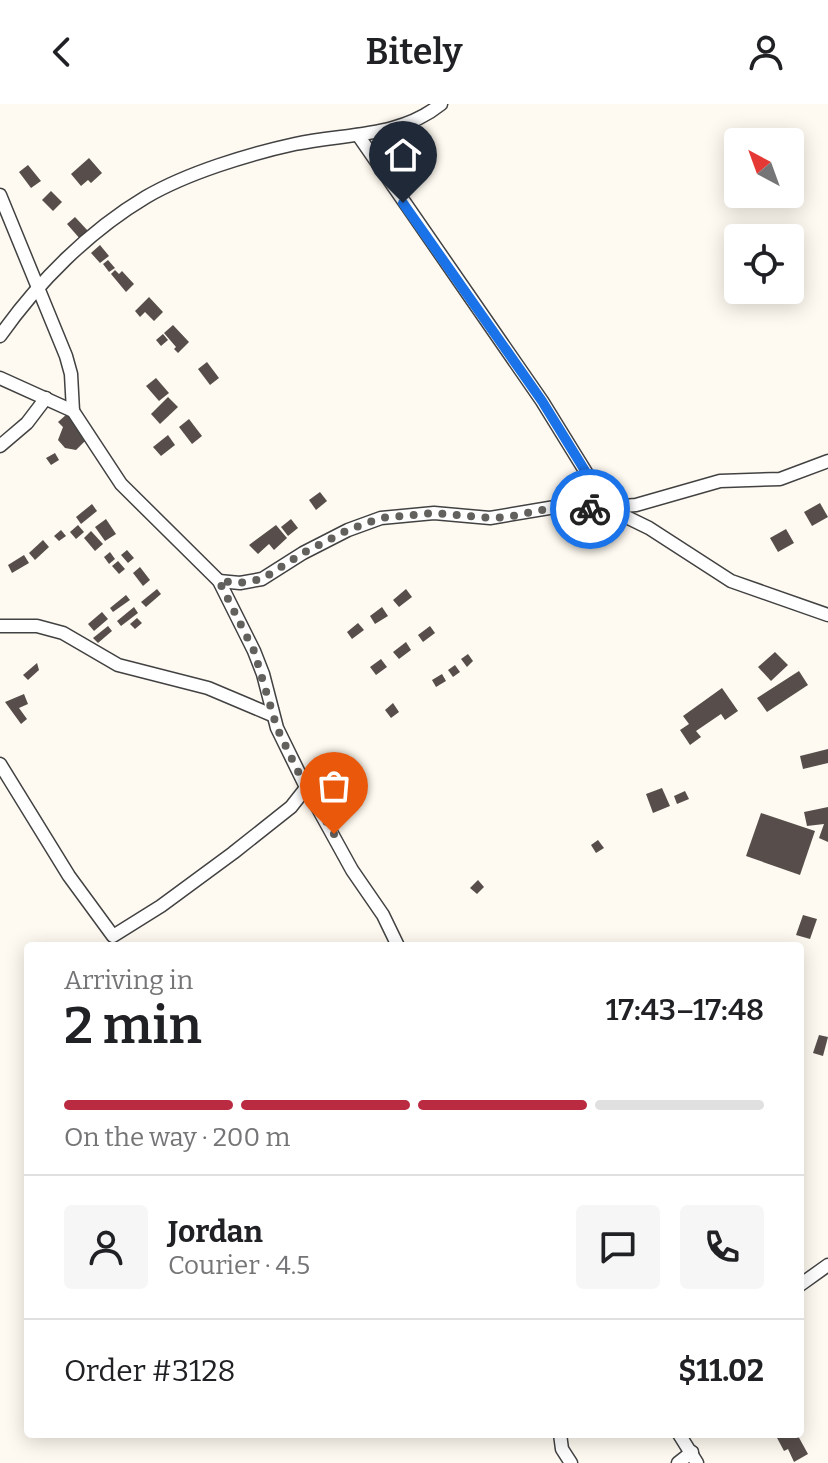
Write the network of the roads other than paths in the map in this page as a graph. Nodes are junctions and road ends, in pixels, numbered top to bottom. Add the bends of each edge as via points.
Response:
1 (441, 104) edge
2 (358, 135) junction
3 (0, 195) edge
4 (39, 289) junction
5 (0, 336) edge
6 (0, 378) edge
7 (46, 398) junction
8 (73, 411) junction
9 (0, 446) edge
10 (828, 461) edge
11 (608, 508) junction
12 (219, 581) junction
13 (828, 615) edge
14 (0, 626) edge
15 (272, 715) junction
16 (0, 764) edge
17 (306, 788) junction
18 (396, 942) edge
19 (828, 1265) edge
20 (804, 1282) edge
21 (561, 1438) edge
22 (682, 1438) edge
23 (694, 1458) edge
24 (571, 1463) edge
25 (678, 1463) edge

1 - 2 street via 411,123
2 - 4 street via 268,151 149,195 99,229
2 - 11 street via 542,401
3 - 4 street
4 - 5 street
4 - 8 street via 71,374
6 - 7 street
7 - 8 street
7 - 9 street
8 - 12 street via 121,484
10 - 11 street via 780,479 720,481 659,500
11 - 12 street via 561,506 490,518 434,513 381,518 303,553 262,579
11 - 13 street via 662,535 731,581
12 - 15 street via 254,651
14 - 15 street via 37,626 63,633 118,665 208,688
15 - 17 street
16 - 17 street via 113,936 233,853 291,807
17 - 18 street
19 - 20 street
21 - 24 street
22 - 23 street
23 - 25 street

